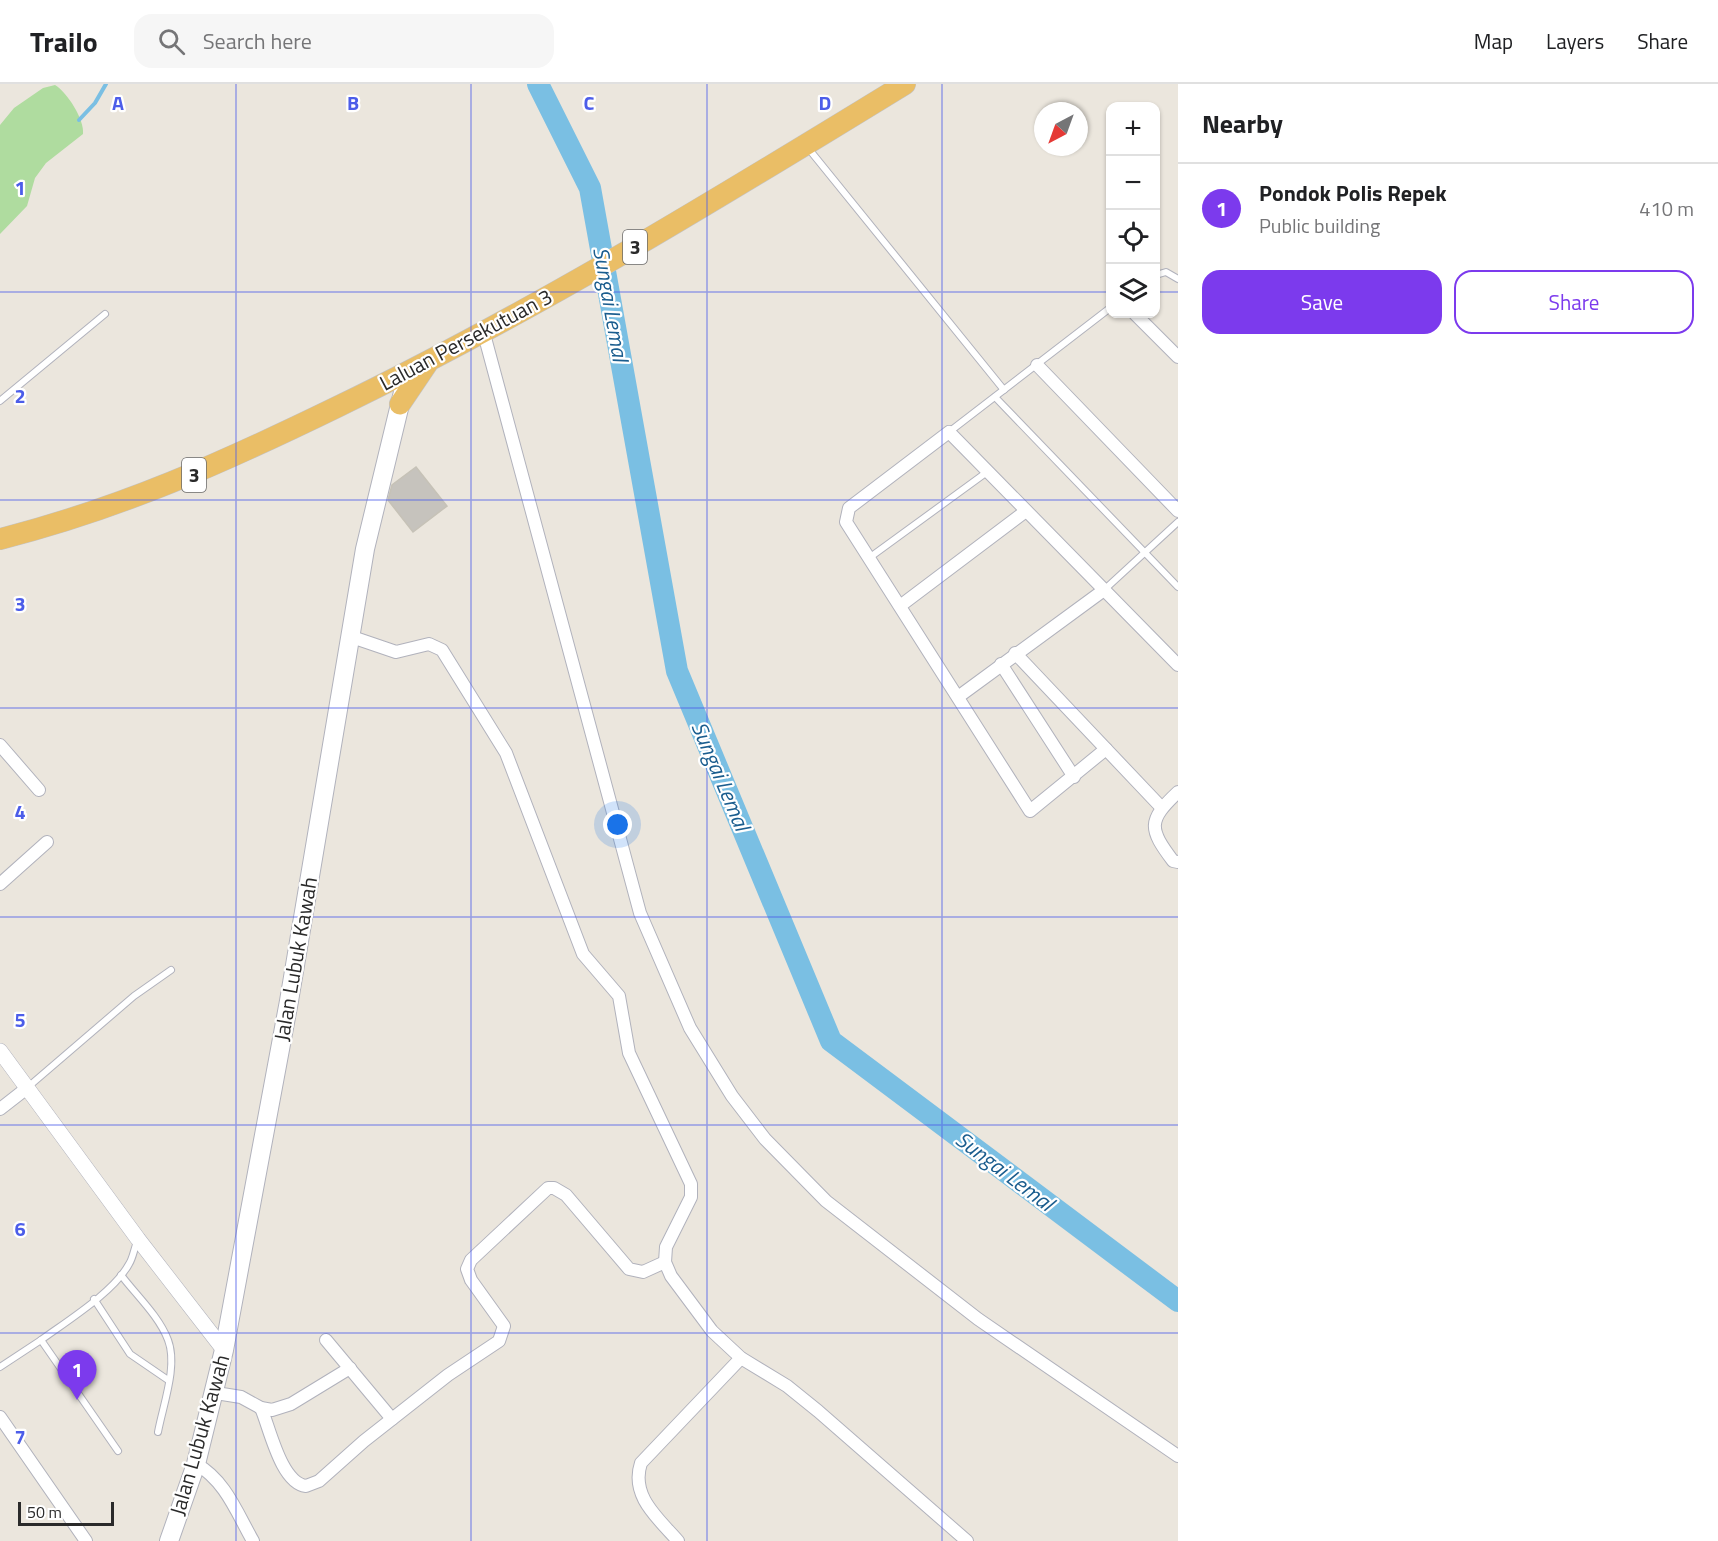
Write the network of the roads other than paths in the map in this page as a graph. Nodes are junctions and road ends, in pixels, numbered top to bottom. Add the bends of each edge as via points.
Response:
1 (905, 84) edge
2 (806, 145) junction
3 (1160, 274) edge
4 (1178, 279) edge
5 (1106, 311) edge
6 (105, 314) dead end
7 (1139, 318) edge
8 (484, 333) junction
9 (1178, 357) edge
10 (1037, 365) junction
11 (418, 368) junction
12 (379, 387) junction
13 (1004, 390) junction
14 (995, 397) junction
15 (0, 401) edge
16 (400, 404) junction
17 (949, 432) junction
18 (987, 471) junction
19 (1026, 511) junction
20 (1178, 511) edge
21 (1178, 522) edge
22 (0, 539) edge
23 (1146, 554) junction
24 (869, 558) junction
25 (1178, 586) edge
26 (1104, 590) junction
27 (900, 606) junction
28 (352, 637) junction
29 (1015, 653) junction
30 (1001, 664) junction
31 (1178, 665) edge
32 (957, 697) junction
33 (0, 745) edge
34 (1106, 749) junction
35 (1074, 777) junction
36 (39, 790) dead end
37 (1178, 792) edge
38 (1161, 807) junction
39 (47, 842) dead end
40 (1178, 862) edge
41 (0, 884) edge
42 (171, 970) dead end
43 (0, 1051) edge
44 (27, 1088) junction
45 (0, 1109) edge
46 (138, 1239) junction
47 (665, 1262) junction
48 (121, 1275) junction
49 (94, 1299) junction
50 (41, 1340) junction
51 (326, 1340) dead end
52 (225, 1350) junction
53 (741, 1358) junction
54 (0, 1367) edge
55 (350, 1368) junction
56 (168, 1380) junction
57 (216, 1394) junction
58 (261, 1408) junction
59 (0, 1417) edge
60 (392, 1419) junction
61 (158, 1432) dead end
62 (118, 1451) dead end
63 (1178, 1456) edge
64 (196, 1464) junction
65 (86, 1541) edge
66 (169, 1541) edge
67 (253, 1541) edge
68 (678, 1541) edge
69 (967, 1541) edge

1 - 2 highway, Laluan Persekutuan 3 / 3
2 - 8 highway, Laluan Persekutuan 3 / 3
2 - 13 lane
3 - 4 lane via 1166,272
5 - 10 lane
6 - 15 lane
7 - 9 street
8 - 11 highway, Laluan Persekutuan 3 / 3
8 - 63 street via 640,913 690,1028 732,1096 765,1139 826,1202 978,1319
10 - 13 lane
10 - 20 street
11 - 12 highway, Laluan Persekutuan 3 / 3
11 - 16 highway
12 - 16 highway via 390,391
12 - 22 highway, Laluan Persekutuan 3 / 3 via 199,473 77,519
13 - 14 lane
14 - 17 lane
14 - 23 lane
16 - 28 main road, Jalan Lubuk Kawah via 365,549
17 - 18 street
17 - 24 street via 849,508 846,522
18 - 19 street
18 - 24 lane
19 - 26 street
19 - 27 street
21 - 23 lane
23 - 25 lane
23 - 26 lane
24 - 27 street
26 - 29 street
26 - 31 street
27 - 32 street
28 - 47 street via 396,652 429,644 442,650 506,753 583,954 619,996 629,1053 691,1184 691,1197 666,1247
28 - 52 main road, Jalan Lubuk Kawah
29 - 30 street
29 - 34 street
30 - 32 street
30 - 35 street
32 - 35 street via 1030,811
33 - 36 street
34 - 35 street
34 - 38 street
37 - 38 street
38 - 40 street via 1155,838
39 - 41 street
42 - 44 lane via 134,996
43 - 44 street
44 - 45 street
44 - 46 street
46 - 48 lane
46 - 52 street
47 - 53 street via 712,1331
47 - 60 street via 643,1272 630,1269 566,1195 548,1188 471,1260 467,1269 504,1326 503,1337
48 - 49 lane
48 - 56 lane via 165,1332 171,1350
49 - 50 lane
49 - 56 lane via 130,1354
50 - 54 lane
50 - 62 lane
51 - 55 street
52 - 57 main road, Jalan Lubuk Kawah
53 - 68 street via 641,1463 637,1484 640,1495
53 - 69 street via 787,1386 818,1411
55 - 58 street via 291,1404 273,1410
55 - 60 street
56 - 61 lane
57 - 58 street via 242,1397
57 - 64 main road, Jalan Lubuk Kawah
58 - 60 street via 289,1475 295,1483 306,1486 319,1481
59 - 65 street
64 - 66 main road, Jalan Lubuk Kawah
64 - 67 street via 220,1484

